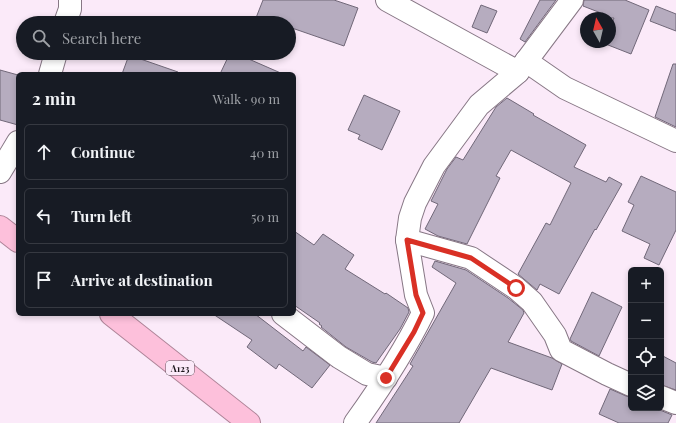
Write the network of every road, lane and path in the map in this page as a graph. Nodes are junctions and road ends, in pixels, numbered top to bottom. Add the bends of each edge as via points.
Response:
1 (70, 0) edge
2 (386, 0) edge
3 (572, 0) edge
4 (68, 16) edge
5 (54, 60) edge
6 (522, 66) junction
7 (51, 72) edge
8 (676, 141) edge
9 (16, 145) edge
10 (0, 172) edge
11 (0, 227) edge
12 (16, 239) edge
13 (407, 240) junction
14 (114, 316) edge
15 (286, 316) edge
16 (386, 378) junction
17 (628, 384) edge
18 (664, 398) edge
19 (676, 404) edge
20 (249, 423) edge
21 (355, 423) edge

1 - 4 street
2 - 6 street
3 - 6 street
5 - 7 street
6 - 8 street
6 - 13 street via 479,105 434,166 415,203
9 - 10 street
11 - 12 highway
13 - 16 street via 416,295 423,313
13 - 17 street via 471,258 532,302 555,335 561,350
14 - 20 highway, A123
15 - 16 street via 339,357 367,374
16 - 21 street
18 - 19 street

